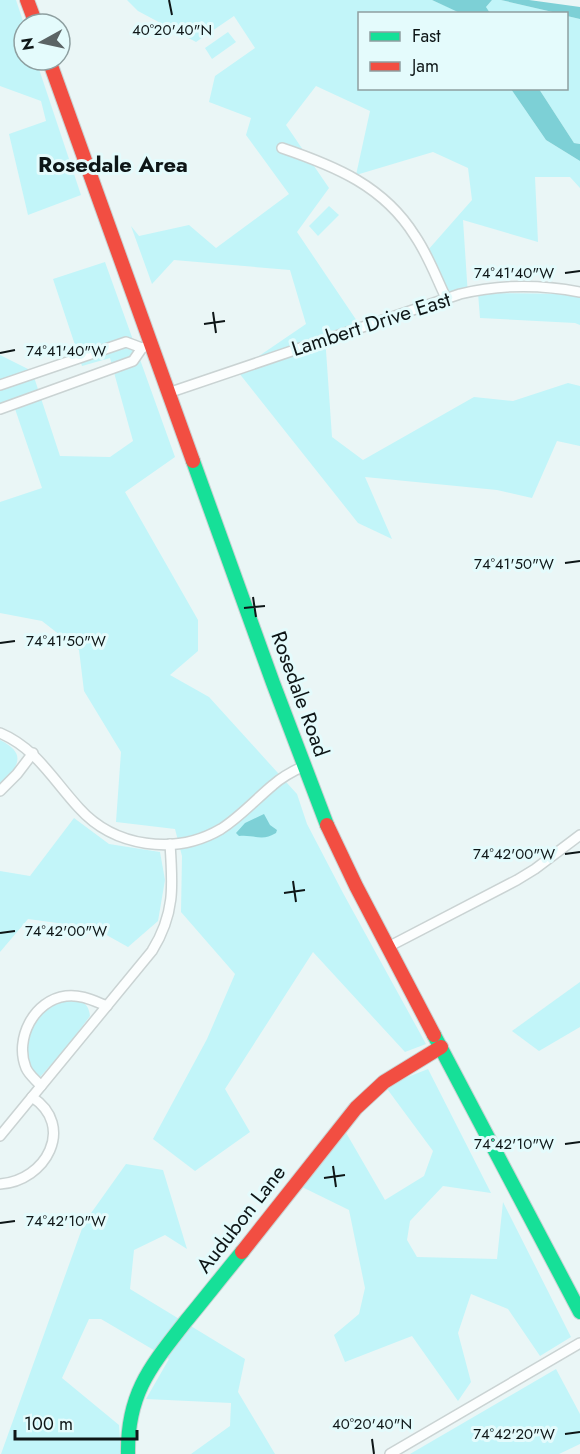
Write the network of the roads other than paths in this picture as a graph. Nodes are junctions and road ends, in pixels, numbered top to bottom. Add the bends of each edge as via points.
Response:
1 (53, 72) edge
2 (282, 148) dead end
3 (580, 292) edge
4 (446, 298) junction
5 (146, 346) junction
6 (0, 385) edge
7 (168, 393) junction
8 (0, 409) edge
9 (0, 733) edge
10 (33, 753) junction
11 (304, 766) junction
12 (0, 791) edge
13 (580, 835) edge
14 (170, 844) junction
15 (388, 947) junction
16 (107, 1006) junction
17 (441, 1047) junction
18 (41, 1086) junction
19 (32, 1097) junction
20 (0, 1136) edge
21 (0, 1184) edge
22 (580, 1312) edge
23 (580, 1343) edge
24 (128, 1454) edge
25 (390, 1454) edge

1 - 5 street, Rosedale Road
2 - 4 street via 347,173 375,191 414,233
3 - 4 street, Lambert Drive East via 519,285
4 - 7 street, Lambert Drive East
5 - 6 street via 126,342
5 - 7 street, Rosedale Road
5 - 8 street via 133,361
7 - 11 street, Rosedale Road
9 - 10 street
10 - 12 street
10 - 14 street via 81,810 106,830 136,842
11 - 14 street via 274,783 221,829 193,841
11 - 15 street, Rosedale Road via 337,846
13 - 15 street via 517,880
14 - 16 street via 172,893 166,925 152,951
15 - 17 street, Rosedale Road
16 - 18 street
16 - 18 street via 84,997 66,996 48,1003 32,1019 23,1039 23,1059 30,1075
17 - 22 street, Rosedale Road
17 - 24 street, Audubon Lane via 384,1082 356,1108 152,1364 132,1412
18 - 19 street
19 - 20 street
19 - 21 street via 51,1119 51,1148 31,1174
23 - 25 street

